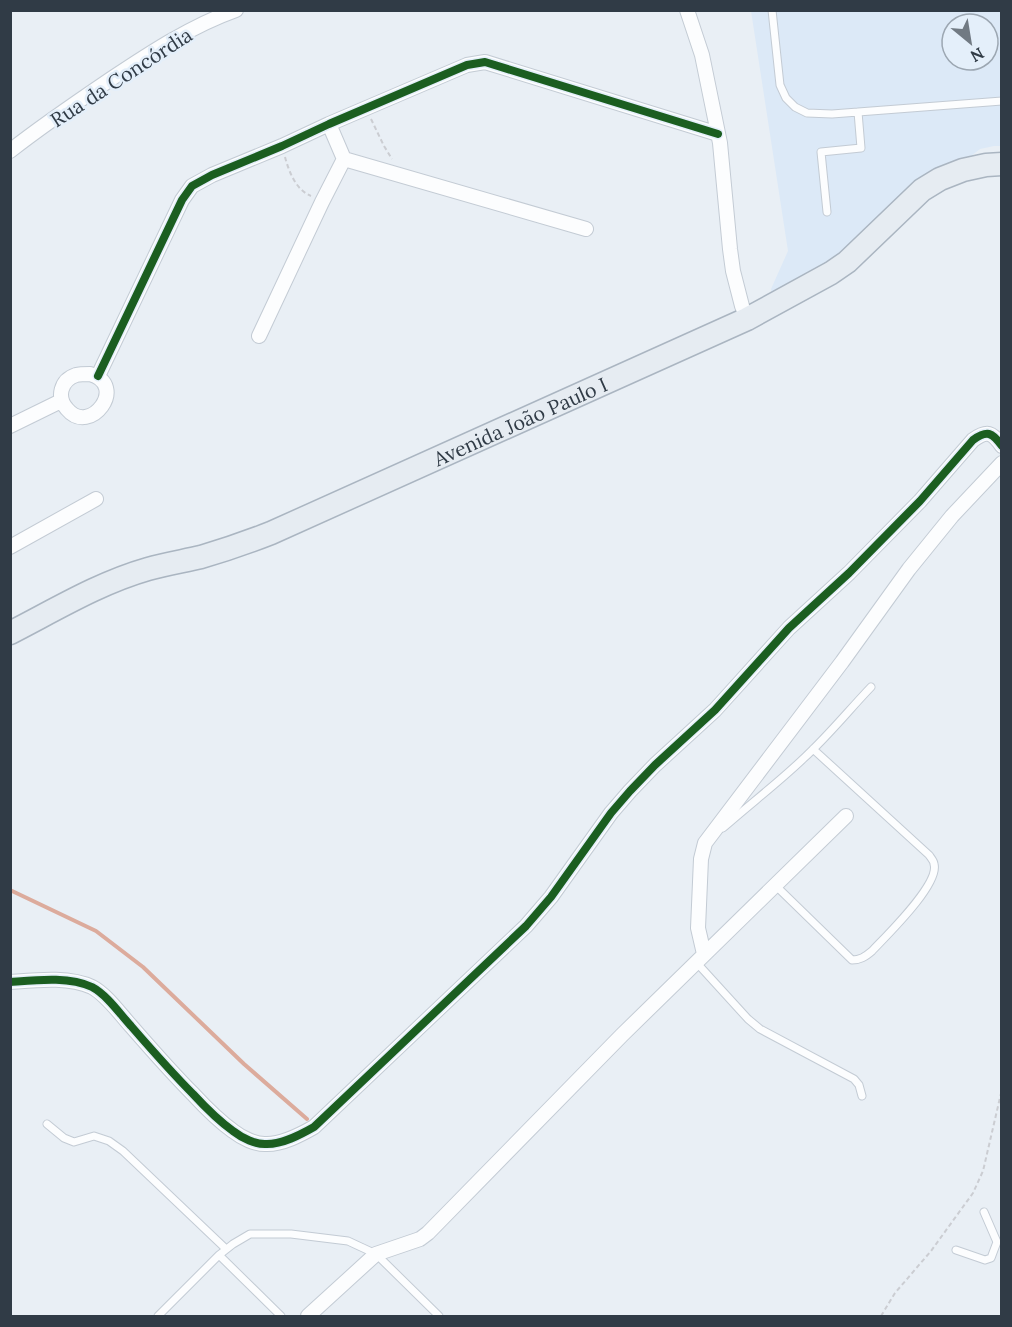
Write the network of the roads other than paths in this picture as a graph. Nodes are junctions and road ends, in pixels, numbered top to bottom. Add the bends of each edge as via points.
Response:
1 (236, 10) edge
2 (687, 10) edge
3 (772, 10) edge
4 (1002, 101) edge
5 (858, 112) junction
6 (329, 124) junction
7 (718, 134) junction
8 (10, 151) edge
9 (344, 159) junction
10 (1002, 165) edge
11 (827, 213) dead end
12 (586, 229) dead end
13 (747, 319) junction
14 (258, 336) dead end
15 (98, 376) junction
16 (62, 401) junction
17 (10, 426) edge
18 (1002, 446) edge
19 (1002, 463) edge
20 (96, 499) dead end
21 (10, 547) edge
22 (10, 633) edge
23 (871, 687) dead end
24 (813, 749) junction
25 (846, 816) dead end
26 (705, 843) junction
27 (776, 885) junction
28 (700, 958) junction
29 (10, 982) edge
30 (862, 1096) dead end
31 (47, 1124) dead end
32 (984, 1212) dead end
33 (226, 1249) junction
34 (957, 1251) dead end
35 (376, 1254) junction
36 (219, 1255) junction
37 (158, 1317) edge
38 (281, 1317) edge
39 (308, 1317) edge
40 (439, 1317) edge

1 - 8 street, Rua da Concórdia via 143,57
2 - 7 street via 702,55
3 - 5 lane via 780,84 786,98 807,113
4 - 5 lane
5 - 11 lane via 861,148 821,152
6 - 7 street via 467,65 485,62
6 - 9 street
6 - 15 street via 192,186
7 - 13 street via 729,249
9 - 12 street
9 - 14 street
10 - 13 main road, Avenida João Paulo I via 963,170 940,179 922,190 831,273
13 - 22 main road, Avenida João Paulo I via 271,533 113,582
15 - 16 street via 75,376 65,381 60,390
15 - 16 street via 107,391 97,412 77,417
16 - 17 street
18 - 29 street via 989,433 973,440 920,501 630,791 526,926 303,1134 266,1144 252,1142 234,1132 93,987 52,980
19 - 26 street via 909,569
20 - 21 street
23 - 24 lane
24 - 26 lane
24 - 27 lane via 930,855 935,870 925,893 872,951 858,960 852,960
25 - 27 street
26 - 28 street via 698,928
27 - 28 street
28 - 30 lane via 748,1019 854,1079
28 - 35 street via 428,1233
31 - 33 lane via 74,1142 94,1136 109,1141
32 - 34 lane via 997,1242 991,1258 984,1260
33 - 35 lane via 250,1234 291,1234 348,1240
33 - 36 lane
35 - 39 street
35 - 40 lane
36 - 37 lane
36 - 38 lane

